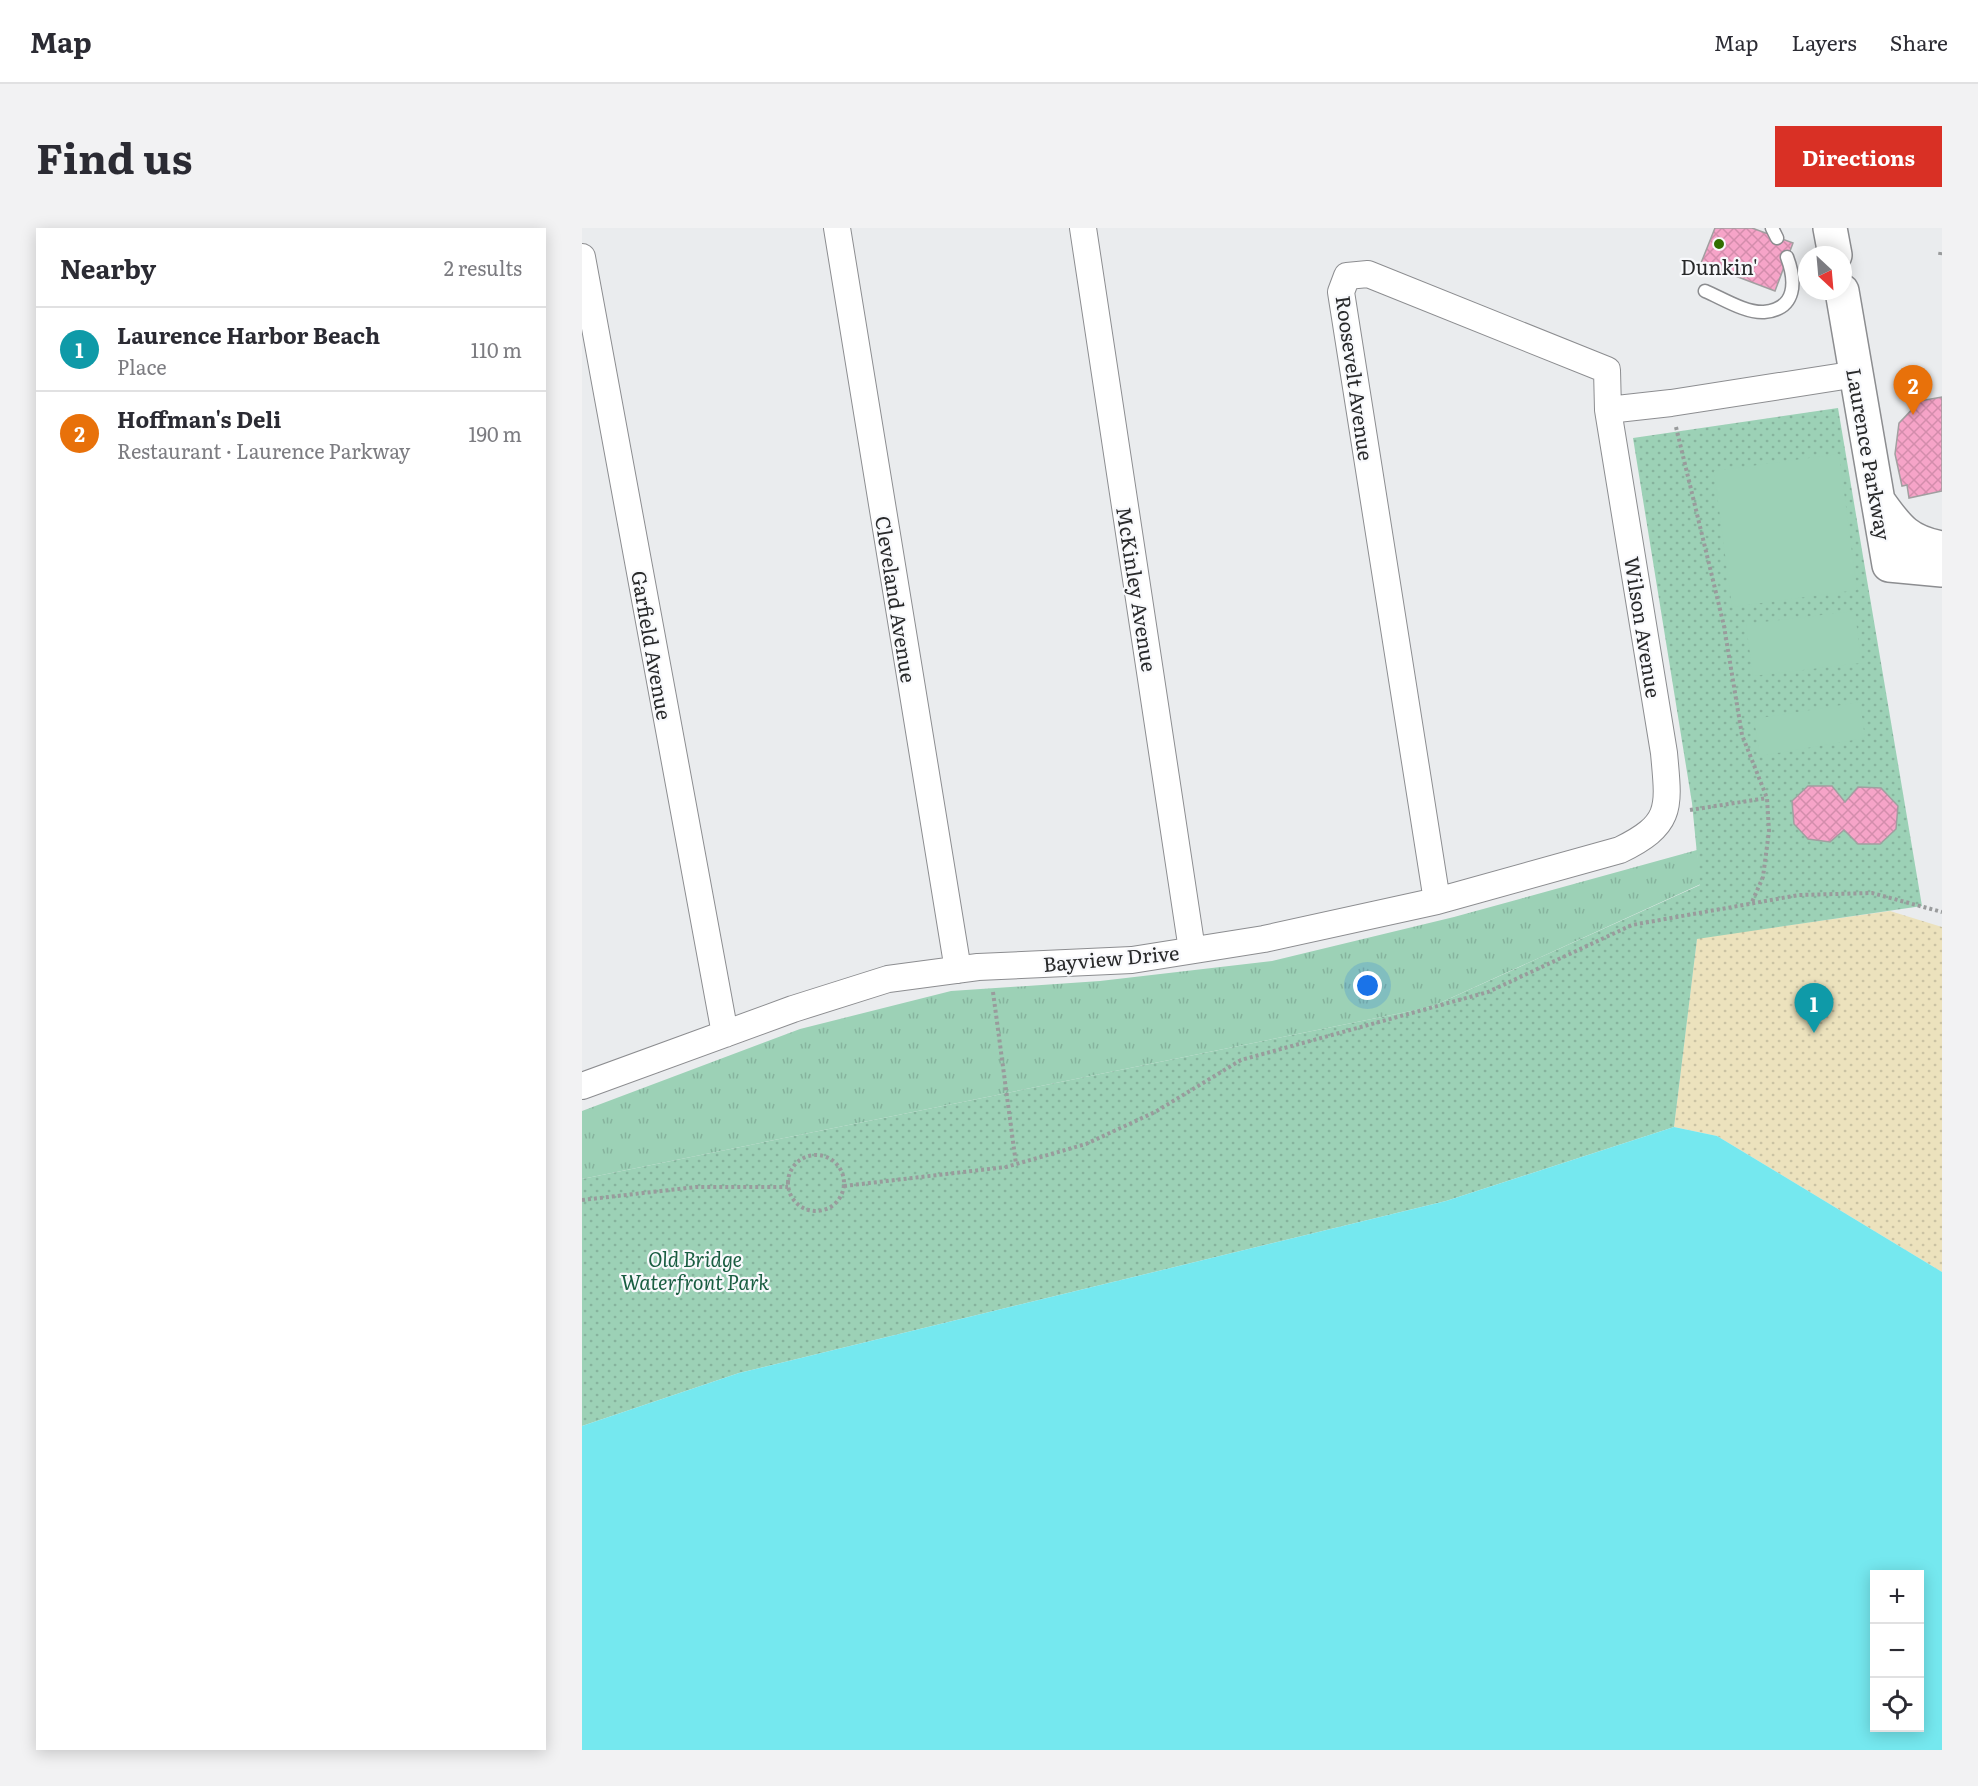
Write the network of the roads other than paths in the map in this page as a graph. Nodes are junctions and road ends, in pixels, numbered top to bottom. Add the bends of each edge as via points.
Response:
1 (837, 228) edge
2 (1083, 228) edge
3 (1830, 228) edge
4 (1833, 246) edge
5 (582, 257) edge
6 (1787, 257) dead end
7 (1705, 291) dead end
8 (1844, 300) edge
9 (1857, 374) junction
10 (1608, 410) junction
11 (1878, 500) junction
12 (1942, 548) edge
13 (1942, 570) edge
14 (1645, 837) joint
15 (1437, 901) junction
16 (1192, 950) junction
17 (958, 970) junction
18 (724, 1034) junction
19 (582, 1086) edge

1 - 17 street, Cleveland Avenue
2 - 16 street, McKinley Avenue
3 - 4 main road
5 - 18 street, Garfield Avenue
6 - 7 lane via 1794,275 1793,291 1783,305 1764,312 1747,309
8 - 9 main road, Laurence Parkway
9 - 10 street
9 - 11 main road, Laurence Parkway
10 - 14 street, Wilson Avenue via 1668,795 1661,822
10 - 15 street, Roosevelt Avenue via 1607,370 1368,274 1347,276 1341,292
11 - 12 main road via 1898,529 1920,544
11 - 13 main road, Laurence Parkway via 1889,565
14 - 15 street, Bayview Drive via 1620,850
15 - 16 street, Bayview Drive via 1264,939
16 - 17 street, Bayview Drive via 1132,960
17 - 18 street, Bayview Drive via 888,979
18 - 19 street, Bayview Drive

